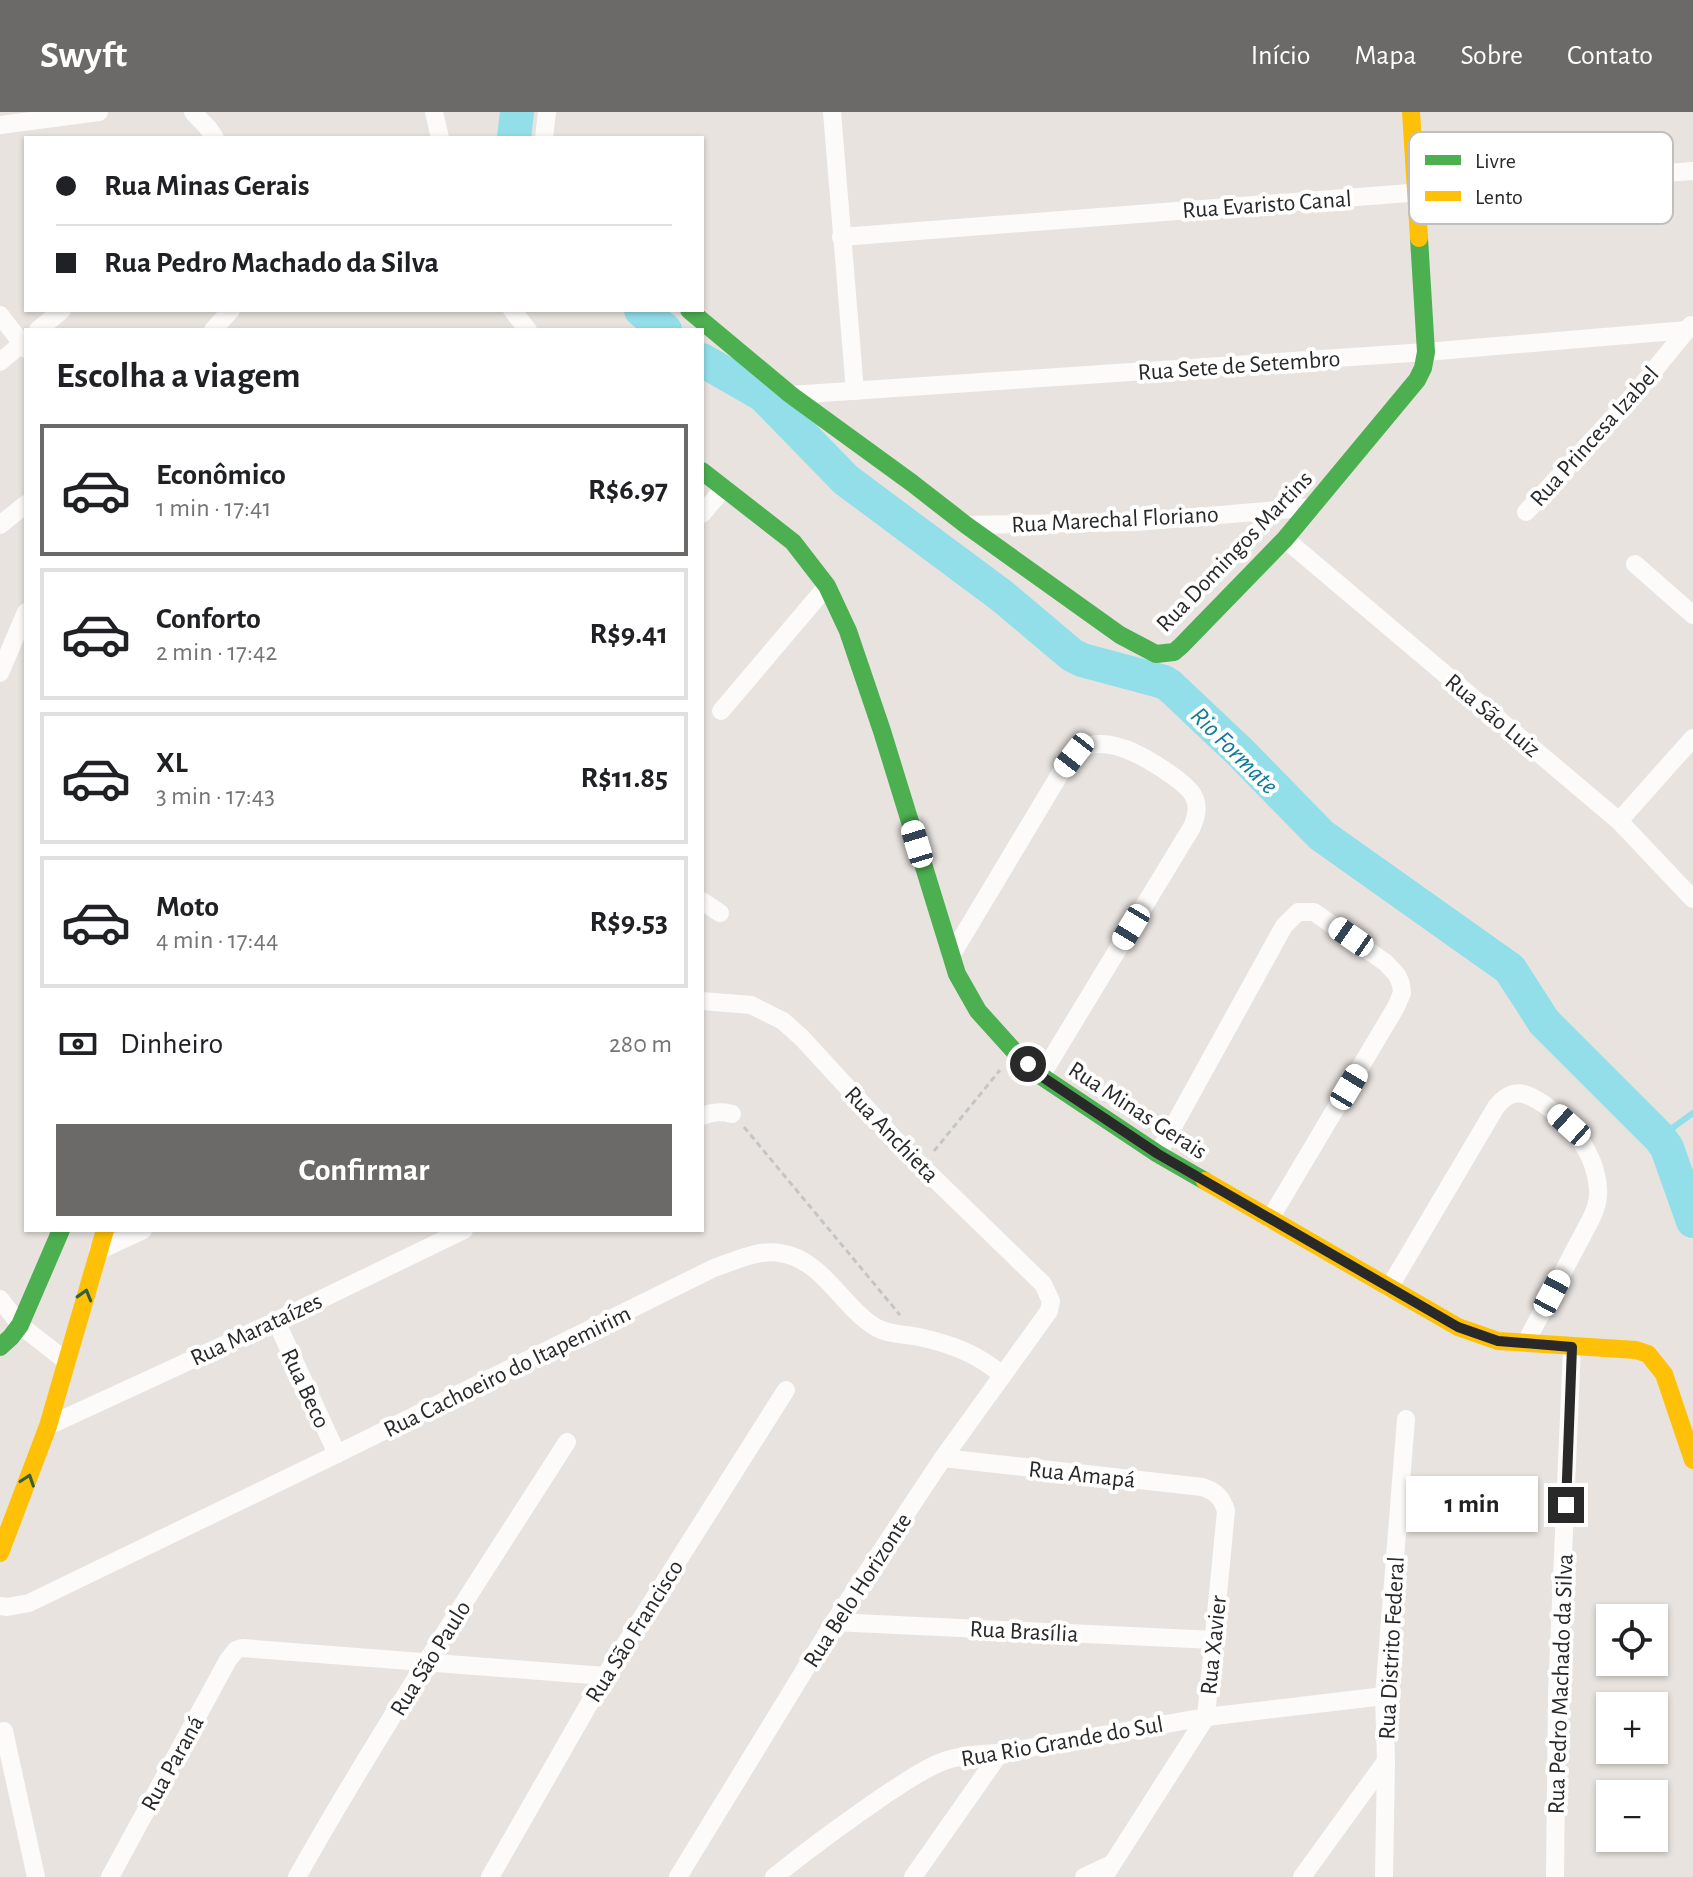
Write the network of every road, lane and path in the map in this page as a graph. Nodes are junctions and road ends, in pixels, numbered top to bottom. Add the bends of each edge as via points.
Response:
1 (99, 112) edge
2 (193, 112) edge
3 (434, 112) edge
4 (547, 112) edge
5 (832, 112) edge
6 (1411, 112) edge
7 (0, 125) edge
8 (1412, 132) edge
9 (214, 136) edge
10 (440, 136) edge
11 (544, 136) edge
12 (1693, 171) edge
13 (1673, 173) edge
14 (1409, 193) edge
15 (1418, 224) edge
16 (841, 237) junction
17 (60, 312) edge
18 (229, 312) edge
19 (514, 312) edge
20 (691, 312) edge
21 (0, 315) edge
22 (1690, 326) edge
23 (40, 328) edge
24 (215, 328) edge
25 (526, 328) edge
26 (24, 343) edge
27 (24, 345) edge
28 (1426, 352) junction
29 (0, 362) edge
30 (855, 391) junction
31 (791, 395) junction
32 (704, 473) edge
33 (724, 488) junction
34 (24, 506) edge
35 (1312, 507) junction
36 (704, 512) edge
37 (1526, 512) dead end
38 (0, 525) edge
39 (966, 525) junction
40 (1285, 539) junction
41 (1635, 564) dead end
42 (827, 586) junction
43 (1693, 615) edge
44 (24, 617) edge
45 (0, 673) edge
46 (721, 711) dead end
47 (1693, 738) edge
48 (1619, 821) junction
49 (1693, 899) edge
50 (704, 902) edge
51 (720, 913) dead end
52 (951, 956) junction
53 (704, 1001) edge
54 (1015, 1052) junction
55 (1041, 1076) junction
56 (732, 1114) joint
57 (704, 1115) edge
58 (1158, 1154) junction
59 (921, 1166) junction
60 (1270, 1219) junction
61 (60, 1232) edge
62 (104, 1232) edge
63 (139, 1232) edge
64 (460, 1232) edge
65 (98, 1251) junction
66 (1389, 1288) junction
67 (0, 1299) edge
68 (1049, 1311) joint
69 (276, 1321) junction
70 (20, 1325) junction
71 (918, 1336) junction
72 (1526, 1342) junction
73 (0, 1347) edge
74 (1572, 1347) junction
75 (66, 1361) junction
76 (1002, 1375) junction
77 (786, 1390) dead end
78 (1406, 1419) dead end
79 (48, 1426) junction
80 (1689, 1430) edge
81 (567, 1442) dead end
82 (337, 1454) junction
83 (943, 1458) junction
84 (1693, 1460) edge
85 (1219, 1496) joint
86 (0, 1553) edge
87 (0, 1606) edge
88 (834, 1622) junction
89 (1214, 1640) junction
90 (427, 1662) junction
91 (605, 1676) junction
92 (1384, 1696) junction
93 (1206, 1717) junction
94 (4, 1731) dead end
95 (1000, 1753) junction
96 (1386, 1761) junction
97 (1108, 1870) edge
98 (36, 1877) edge
99 (110, 1877) edge
100 (297, 1877) edge
101 (490, 1877) edge
102 (678, 1877) edge
103 (774, 1877) edge
104 (913, 1877) edge
105 (1084, 1877) edge
106 (1302, 1877) edge
107 (1384, 1877) edge
108 (1555, 1877) edge

1 - 7 street
2 - 9 street
3 - 10 street
4 - 11 street
5 - 16 street
6 - 8 street, Rua Domingos Martins
12 - 13 street, Rua Evaristo Canal
14 - 16 street, Rua Evaristo Canal
15 - 28 street, Rua Domingos Martins
16 - 30 street
17 - 23 street
18 - 24 street
19 - 25 street
20 - 31 street, Rua Domingos Martins
21 - 26 street
22 - 28 street, Rua Sete de Setembro
22 - 37 street, Rua Princesa Izabel
27 - 29 street
28 - 30 street, Rua Sete de Setembro
28 - 35 street, Rua Domingos Martins via 1417,380
30 - 31 street, Rua Sete de Setembro
31 - 39 street, Rua Domingos Martins
32 - 33 street, Rua Minas Gerais
33 - 36 street
33 - 42 street, Rua Minas Gerais via 793,542
34 - 38 street
35 - 39 street, Rua Marechal Floriano via 1137,522
35 - 40 street, Rua Domingos Martins
39 - 40 street, Rua Domingos Martins via 1120,635 1156,654 1181,646
40 - 48 street, Rua São Luiz
41 - 43 street
42 - 46 street
42 - 52 street, Rua Minas Gerais via 882,731
44 - 45 street
47 - 48 street
48 - 49 street, Rua São Luiz
50 - 51 street
52 - 54 street, Rua Minas Gerais via 978,1011
52 - 55 street via 1063,769 1088,745 1124,748 1185,783 1194,795 1192,827
53 - 59 street, Rua Anchieta via 751,1005 783,1021
54 - 55 street, Rua Minas Gerais
54 - 59 path
55 - 58 street, Rua Minas Gerais
56 - 57 street
56 - 71 path
58 - 60 street, Rua Minas Gerais
58 - 60 street via 1284,926 1298,912 1314,912 1386,963 1402,993
59 - 68 street, Rua Anchieta via 1043,1284 1051,1301
60 - 66 street, Rua Minas Gerais
61 - 70 street
62 - 65 street
63 - 65 street
64 - 69 street, Rua Marataízes
75 -> 65 street
66 - 72 street, Rua Minas Gerais via 1458,1327 1498,1341
66 - 72 street via 1502,1099 1511,1093 1532,1096 1569,1125 1585,1148 1599,1189 1591,1219
67 - 70 street
68 - 76 street, Rua Belo Horizonte
69 - 79 street, Rua Marataízes
69 - 82 street, Rua Beco
70 - 73 street
70 - 75 street
71 - 76 street, Rua Cachoeiro do Itapemirim via 970,1352
71 - 82 street, Rua Cachoeiro do Itapemirim via 880,1330 790,1255 750,1255
72 - 74 street, Rua Minas Gerais
74 - 80 street, Rua Minas Gerais via 1648,1354 1664,1374
74 - 108 street, Rua Pedro Machado da Silva
75 - 79 street
76 - 83 street, Rua Belo Horizonte
77 - 91 street, Rua São Francisco
78 - 92 street, Rua Distrito Federal
86 -> 79 street
80 - 84 street
81 - 90 street, Rua São Paulo
82 - 87 street, Rua Cachoeiro do Itapemirim via 29,1603
83 - 85 street, Rua Amapá via 1202,1487
83 - 88 street, Rua Belo Horizonte
85 - 89 street, Rua Xavier via 1226,1511
88 - 89 street, Rua Brasília
88 - 102 street, Rua Belo Horizonte
89 - 93 street, Rua Xavier
90 - 91 street
90 - 99 street, Rua Paraná via 236,1650
90 - 100 street, Rua São Paulo
91 - 101 street, Rua São Francisco
92 - 93 street, Rua Rio Grande do Sul
92 - 96 street, Rua Distrito Federal
93 - 95 street, Rua Rio Grande do Sul
93 - 97 street, Rua Xavier
94 - 98 street
95 - 103 street, Rua Rio Grande do Sul via 938,1763 869,1805
95 - 104 street
96 - 106 street
96 - 107 street, Rua Distrito Federal
97 - 105 street, Rua Xavier

